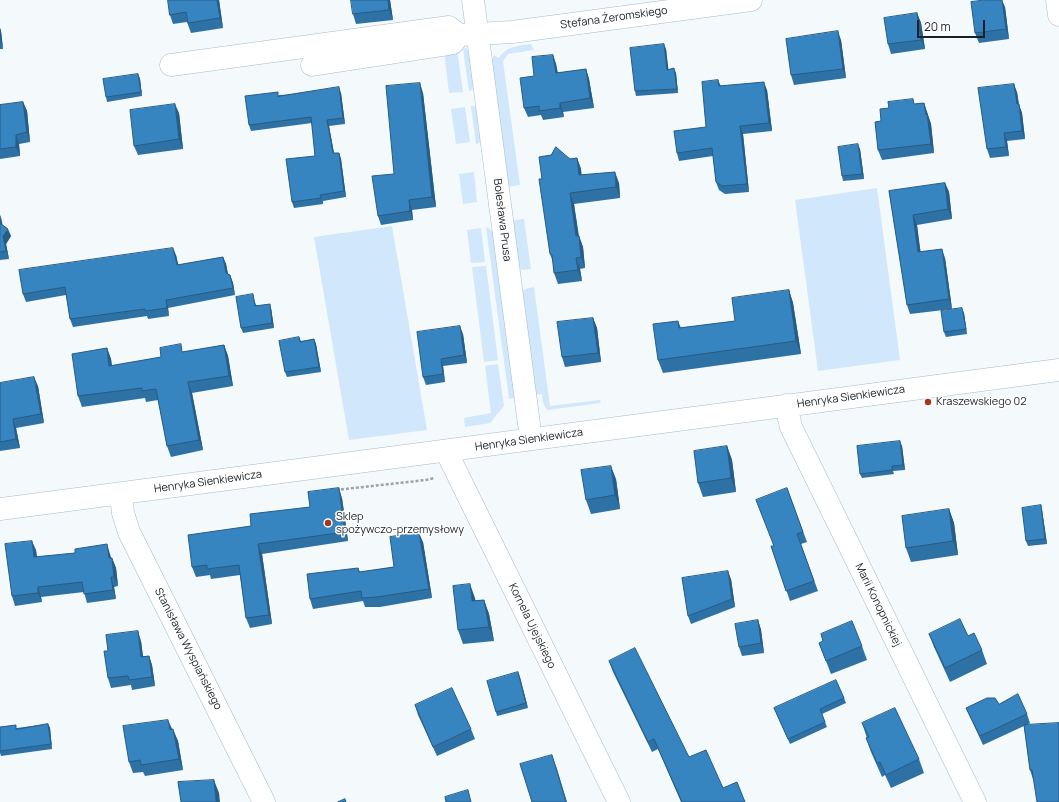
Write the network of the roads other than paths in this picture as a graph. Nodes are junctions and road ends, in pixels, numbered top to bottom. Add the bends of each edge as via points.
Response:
1 (473, 0) edge
2 (751, 0) edge
3 (1057, 0) edge
4 (1059, 15) edge
5 (468, 34) junction
6 (172, 65) dead end
7 (312, 65) dead end
8 (1059, 370) edge
9 (786, 406) junction
10 (531, 439) junction
11 (446, 451) junction
12 (121, 494) junction
13 (0, 510) edge
14 (264, 802) edge
15 (619, 802) edge
16 (975, 802) edge

1 - 5 street, Bolesława Prusa
2 - 5 street, Stefana Żeromskiego via 512,32
3 - 4 street
5 - 6 street via 449,27
5 - 7 street via 443,46
5 - 10 street, Bolesława Prusa
8 - 9 street, Henryka Sienkiewicza
9 - 10 street, Henryka Sienkiewicza
9 - 16 street, Marii Konopnickiej via 791,427
10 - 11 street, Henryka Sienkiewicza
11 - 12 street, Henryka Sienkiewicza
11 - 15 street, Kornela Ujejskiego
12 - 13 street, Henryka Sienkiewicza
12 - 14 street, Stanisława Wyspiańskiego via 129,532

